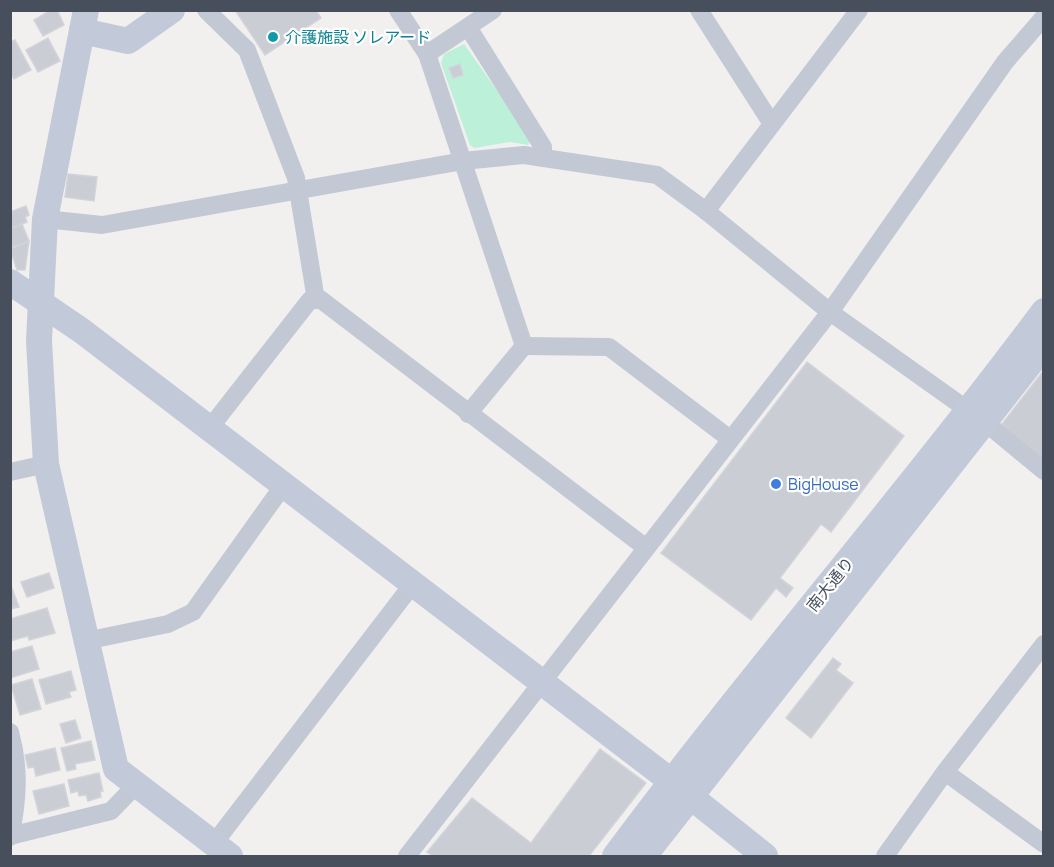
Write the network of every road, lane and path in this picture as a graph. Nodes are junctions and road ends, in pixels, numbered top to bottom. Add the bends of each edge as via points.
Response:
1 (172, 10) edge
2 (206, 10) edge
3 (398, 10) edge
4 (493, 10) edge
5 (699, 10) edge
6 (859, 10) edge
7 (1044, 17) edge
8 (84, 21) edge
9 (468, 27) junction
10 (427, 54) junction
11 (772, 124) junction
12 (543, 158) junction
13 (463, 161) junction
14 (297, 191) junction
15 (706, 211) junction
16 (45, 219) junction
17 (10, 282) edge
18 (316, 300) junction
19 (40, 303) junction
20 (1044, 310) edge
21 (830, 312) junction
22 (524, 346) junction
23 (1044, 346) edge
24 (468, 414) junction
25 (978, 417) junction
26 (209, 429) junction
27 (730, 439) junction
28 (46, 464) junction
29 (1044, 471) edge
30 (10, 472) edge
31 (283, 486) junction
32 (645, 547) junction
33 (412, 585) junction
34 (85, 641) junction
35 (1043, 648) edge
36 (540, 683) junction
37 (10, 732) edge
38 (945, 772) junction
39 (136, 785) junction
40 (680, 788) junction
41 (11, 837) edge
42 (1044, 844) edge
43 (222, 849) edge
44 (407, 856) edge
45 (615, 856) edge
46 (644, 856) edge
47 (765, 856) edge
48 (885, 856) edge

1 - 8 street via 128,41
2 - 14 street via 247,50 296,178
3 - 10 street
4 - 9 street
5 - 11 street
6 - 11 street
7 - 21 street via 1005,62
8 - 16 street
9 - 10 street
9 - 12 street via 543,147
10 - 13 street
11 - 15 street
12 - 13 street via 524,155
12 - 15 street via 657,176
13 - 14 street
13 - 22 street
14 - 16 street via 102,225
14 - 18 street
15 - 21 street
16 - 19 street
17 - 19 street
18 - 24 street via 320,299
18 - 26 street via 310,300
19 - 26 street
19 - 28 street
20 - 25 street, 南大通り
21 - 25 street
21 - 27 street
22 - 24 street
22 - 27 street via 609,347
23 - 25 street, 南大通り
24 - 32 street
25 - 29 street
25 - 40 street, 南大通り
26 - 31 street
27 - 32 street
28 - 30 street
28 - 34 street
31 - 33 street
31 - 34 street via 193,612 168,624
32 - 36 street
33 - 36 street
33 - 43 street
34 - 39 street via 112,758 121,774
35 - 38 street
36 - 40 street
36 - 44 street
37 - 41 street via 16,752 18,789
38 - 42 street
38 - 48 street
39 - 41 street via 111,811
39 - 43 street
40 - 45 street, 南大通り
40 - 46 street, 南大通り
40 - 47 street

